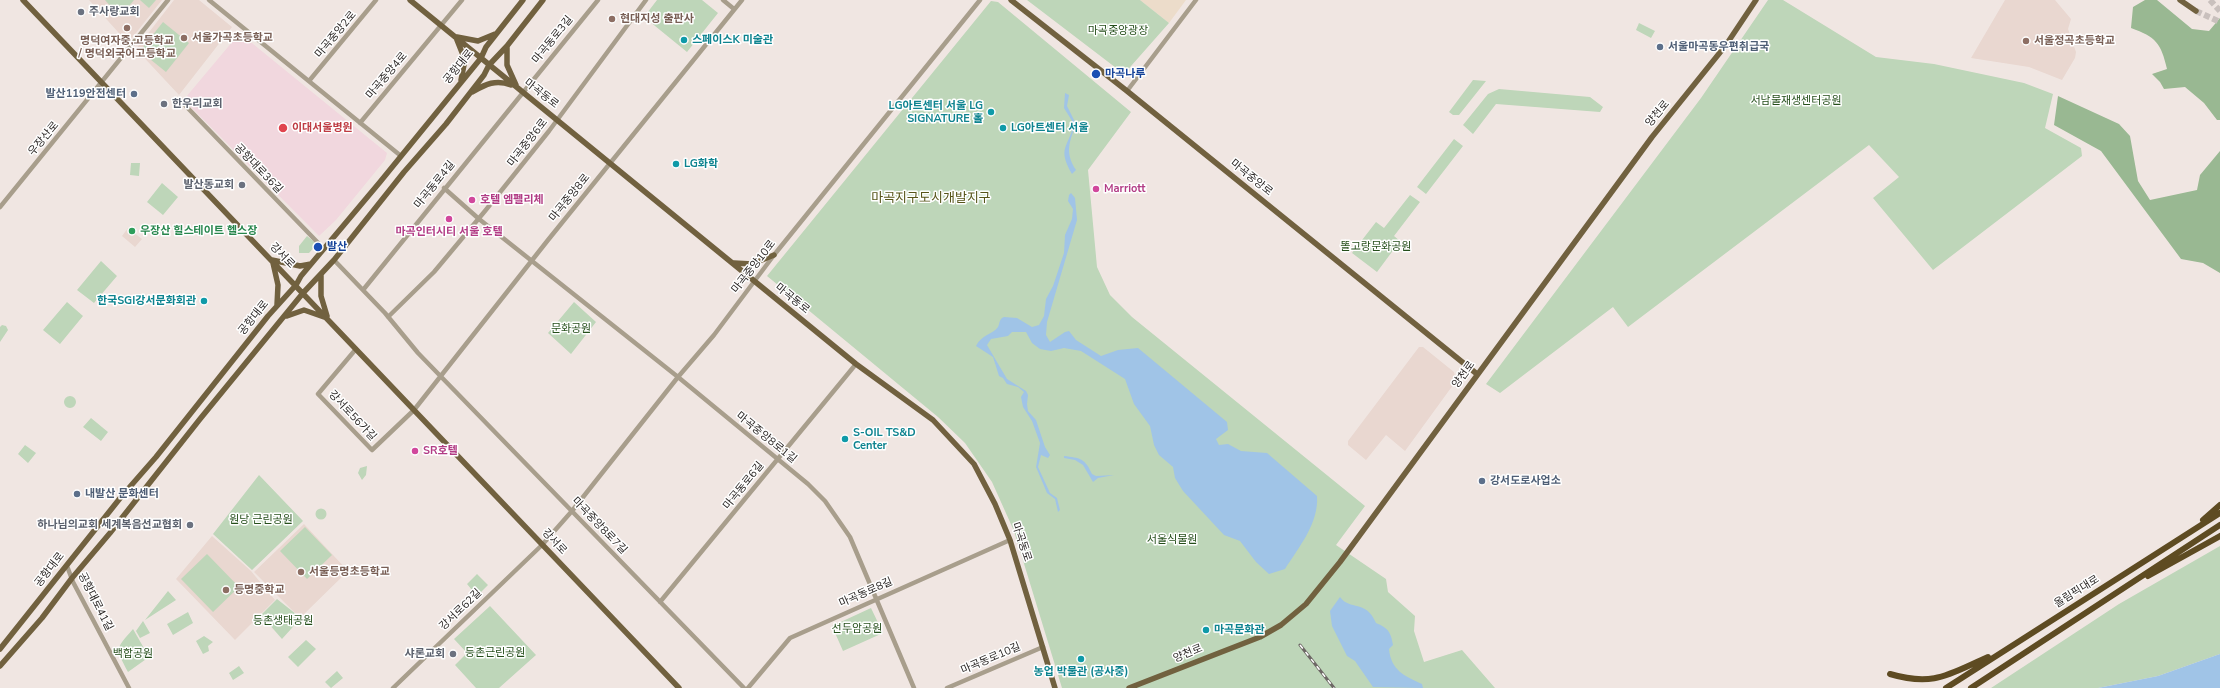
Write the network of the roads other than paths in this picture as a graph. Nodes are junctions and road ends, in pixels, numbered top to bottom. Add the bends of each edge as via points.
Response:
1 (23, 0) edge
2 (168, 0) edge
3 (209, 0) edge
4 (376, 0) edge
5 (410, 0) edge
6 (462, 0) edge
7 (523, 0) edge
8 (543, 0) edge
9 (598, 0) edge
10 (646, 0) edge
11 (723, 0) edge
12 (742, 0) edge
13 (980, 0) edge
14 (1011, 0) edge
15 (1196, 0) edge
16 (1756, 0) edge
17 (2180, 0) edge
18 (734, 9) junction
19 (2196, 11) tunnel mouth
20 (442, 25) junction
21 (496, 34) junction
22 (455, 37) junction
23 (507, 46) junction
24 (481, 58) junction
25 (490, 65) junction
26 (461, 80) junction
27 (309, 81) junction
28 (102, 82) junction
29 (517, 87) junction
30 (1127, 91) junction
31 (522, 92) junction
32 (471, 93) junction
33 (180, 100) dead end
34 (558, 120) junction
35 (360, 123) junction
36 (401, 156) junction
37 (610, 163) junction
38 (444, 188) junction
39 (0, 207) edge
40 (478, 219) junction
41 (324, 249) junction
42 (774, 255) junction
43 (272, 260) junction
44 (334, 260) junction
45 (532, 261) junction
46 (734, 262) junction
47 (311, 264) junction
48 (321, 275) junction
49 (755, 281) junction
50 (296, 285) junction
51 (363, 290) junction
52 (303, 293) junction
53 (277, 305) junction
54 (283, 318) junction
55 (328, 318) junction
56 (388, 318) junction
57 (356, 349) junction
58 (856, 364) junction
59 (1477, 374) junction
60 (441, 376) junction
61 (678, 377) junction
62 (414, 410) junction
63 (777, 460) junction
64 (2220, 505) edge
65 (572, 511) junction
66 (2220, 513) edge
67 (2220, 525) edge
68 (2192, 530) junction
69 (2220, 536) edge
70 (1010, 540) junction
71 (542, 545) junction
72 (68, 566) junction
73 (72, 578) junction
74 (2125, 587) junction
75 (877, 598) junction
76 (660, 602) junction
77 (1042, 647) junction
78 (0, 649) edge
79 (2006, 649) junction
80 (0, 666) edge
81 (1890, 674) dead end
82 (129, 688) edge
83 (393, 688) edge
84 (679, 688) edge
85 (744, 688) edge
86 (748, 688) edge
87 (914, 688) edge
88 (947, 688) edge
89 (1055, 688) edge
90 (1129, 688) edge
91 (1946, 688) edge
92 (1971, 688) edge

1 - 28 main road, 강서로
2 - 28 street
3 - 27 street
4 - 27 street, 마곡중앙2로
5 - 20 main road, 마곡동로
6 - 20 street, 마곡중앙4로
7 - 21 main road, 공항대로
8 - 23 main road, 공항대로
9 - 31 street, 마곡동로3길
10 - 34 street, 마곡중앙6로
11 - 18 street
12 - 18 street, 마곡중앙8로
13 - 42 street, 마곡중앙10로
14 - 30 main road, 마곡중앙로
15 - 30 street
16 - 59 main road, 양천로 via 1726,45 1652,137
17 - 19 main road
18 - 37 street, 마곡중앙8로
20 - 22 main road, 마곡동로
20 - 35 street, 마곡중앙4로
21 - 22 main road via 478,41
21 - 24 main road, 공항대로
22 - 24 main road, 마곡동로
22 - 26 main road via 465,60
23 - 25 main road, 공항대로
23 - 29 main road via 507,65
24 - 25 main road, 마곡동로
24 - 26 main road, 공항대로
25 - 29 main road, 마곡동로
25 - 32 main road, 공항대로
26 - 36 main road, 공항대로
27 - 35 street
28 - 39 street, 우장산로
28 - 43 main road, 강서로
29 - 31 main road, 마곡동로
29 - 32 main road via 490,82
30 - 59 main road, 마곡중앙로
31 - 34 main road, 마곡동로
31 - 38 street, 마곡동로4길
32 - 44 main road, 공항대로
33 - 41 street, 공항대로36길
34 - 37 main road, 마곡동로
34 - 40 street, 마곡중앙6로
35 - 36 street
36 - 41 main road, 공항대로
37 - 45 street, 마곡중앙8로
37 - 46 main road, 마곡동로
38 - 40 street
38 - 51 street, 마곡동로4길
40 - 45 street
40 - 56 street, 마곡중앙6로 via 434,272
41 - 47 main road, 공항대로
42 - 46 main road via 752,264
42 - 49 street, 마곡중앙10로
43 - 47 main road via 300,266
43 - 50 main road, 강서로
43 - 53 main road via 278,285
44 - 48 main road, 공항대로
44 - 51 street
45 - 60 street, 마곡중앙8로
45 - 61 street, 마곡중앙8로1길
46 - 49 main road, 마곡동로
47 - 50 main road, 공항대로
48 - 52 main road, 공항대로
48 - 55 main road via 321,296
49 - 58 main road, 마곡동로
49 - 61 street, 마곡중앙10로
50 - 52 main road, 강서로
50 - 53 main road, 공항대로
51 - 56 street
52 - 54 main road, 공항대로
52 - 55 main road, 강서로
53 - 72 main road, 공항대로
54 - 55 main road via 304,310
54 - 73 main road, 공항대로
55 - 57 main road, 강서로
56 - 60 street
57 - 62 main road, 강서로
57 - 62 street, 강서로56가길 via 318,394 372,450
58 - 63 street, 마곡동로6길
58 - 70 main road, 마곡동로 via 933,420 970,459 996,504
59 - 90 main road, 양천로 via 1340,562 1306,604 1290,619 1260,637
60 - 62 street, 마곡중앙8로
60 - 65 street, 마곡중앙8로7길
61 - 63 street, 마곡중앙8로1길
61 - 65 street, 마곡중앙10로
62 - 71 main road, 강서로
63 - 75 street, 마곡중앙8로1길 via 808,484 837,516 850,537
63 - 76 street, 마곡동로6길
64 - 68 highway
65 - 71 street, 마곡중앙10로
65 - 76 street, 마곡중앙8로7길
66 - 68 highway, 올림픽대로
67 - 74 highway, 올림픽대로
68 - 79 highway, 올림픽대로
69 - 74 highway
70 - 75 street, 마곡동로8길
70 - 77 main road, 마곡동로
71 - 83 street, 강서로62길
71 - 84 main road, 강서로
72 - 73 street, 공항대로41길
72 - 78 main road, 공항대로
73 - 80 main road, 공항대로 via 42,618
73 - 82 street, 공항대로41길
74 - 92 highway, 올림픽대로
75 - 86 street, 마곡동로8길 via 790,638
75 - 87 street, 마곡중앙8로1길
76 - 85 street, 마곡중앙8로7길
77 - 88 street, 마곡동로10길
77 - 89 main road, 마곡동로
79 - 81 highway via 1940,679 1908,680
79 - 91 highway, 올림픽대로

